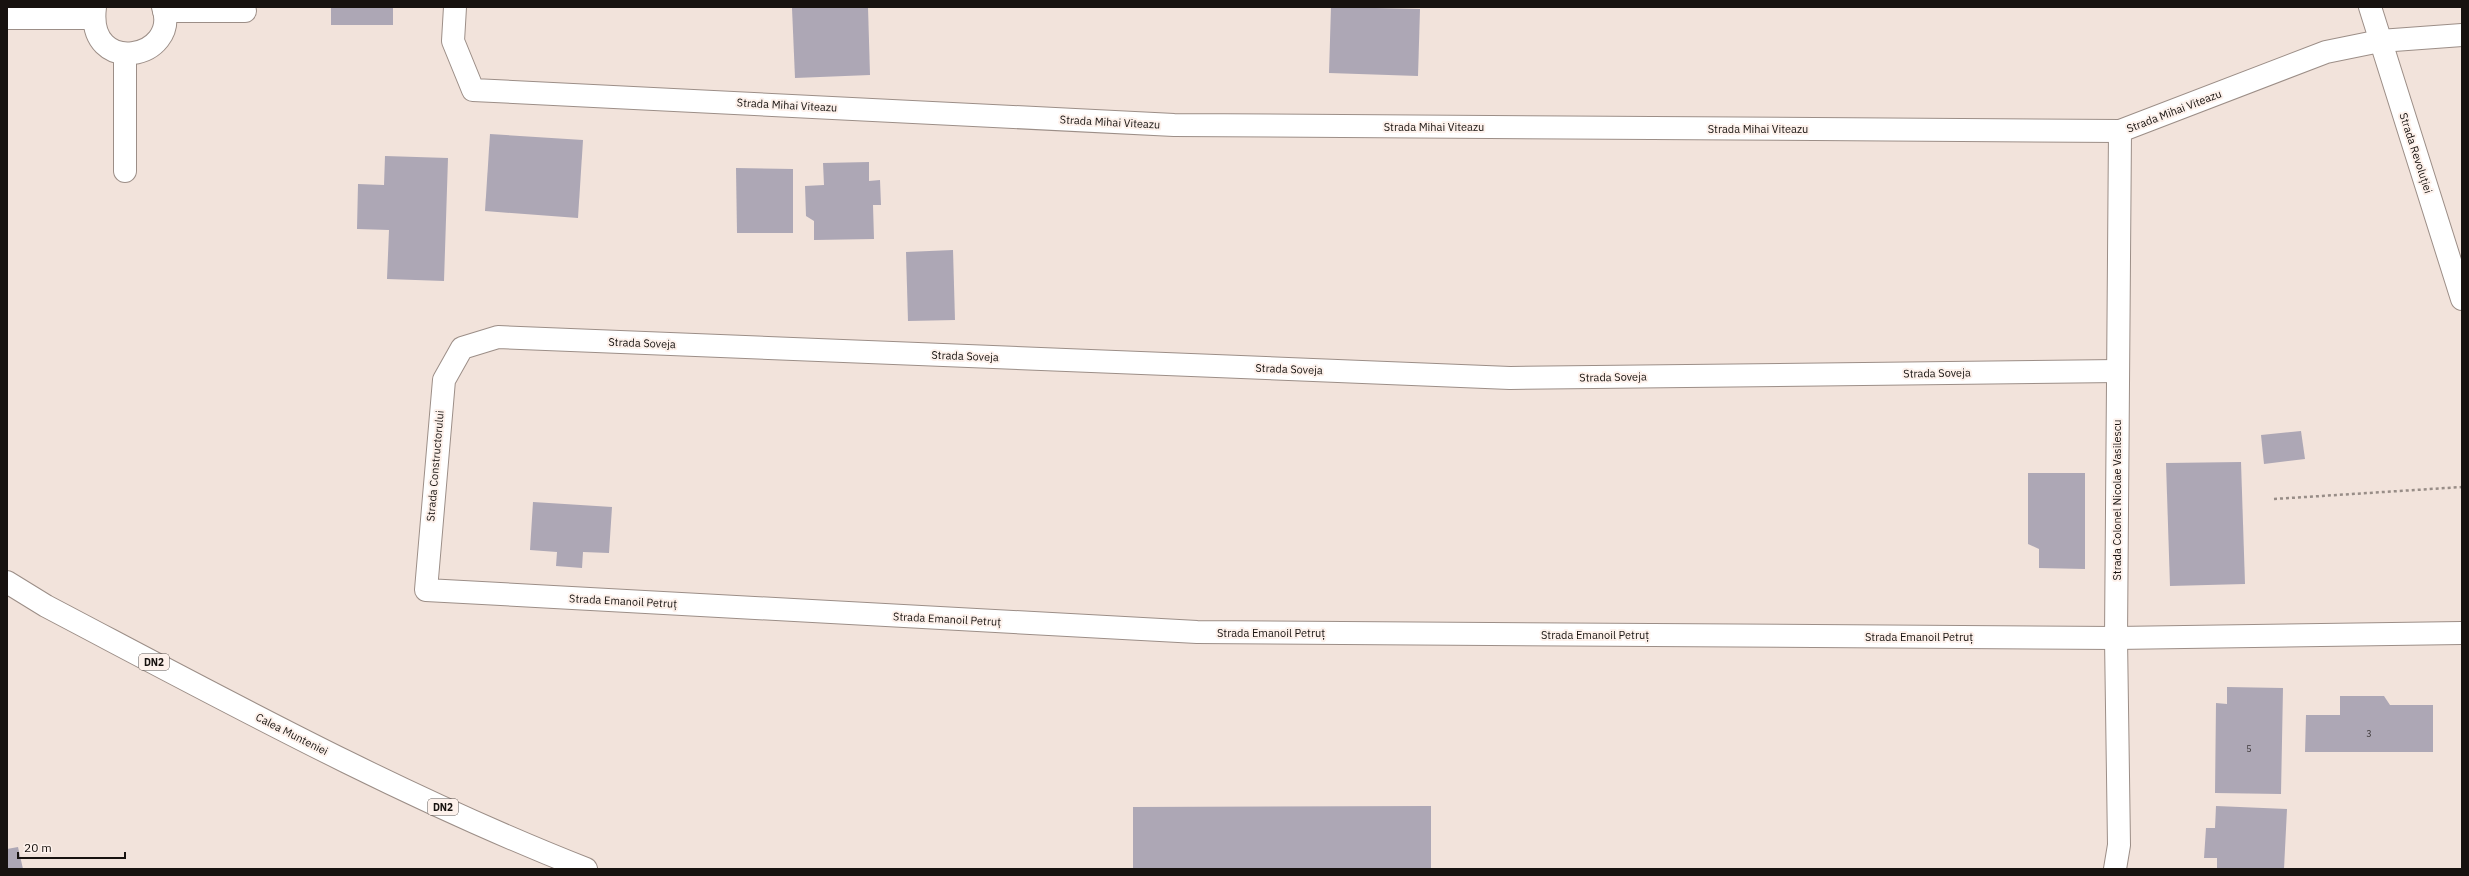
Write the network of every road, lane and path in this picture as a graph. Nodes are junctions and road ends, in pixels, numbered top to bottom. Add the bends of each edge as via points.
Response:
1 (455, 7) edge
2 (2370, 7) edge
3 (164, 9) edge
4 (245, 11) dead end
5 (94, 13) edge
6 (7, 18) edge
7 (2462, 35) edge
8 (2380, 41) junction
9 (125, 54) junction
10 (2120, 131) junction
11 (125, 171) dead end
12 (2462, 299) edge
13 (462, 348) joint
14 (2118, 371) junction
15 (2462, 487) edge
16 (2274, 499) dead end
17 (7, 582) edge
18 (426, 590) joint
19 (2462, 633) edge
20 (2116, 638) junction
21 (586, 869) edge
22 (2115, 869) edge

1 - 10 street, Strada Mihai Viteazu via 453,41 473,90 1174,125
2 - 8 street, Strada Revoluției
3 - 4 street
3 - 9 street via 163,31 154,44 140,52
5 - 6 street
5 - 9 street via 99,37 110,49
7 - 8 street, Strada Mihai Viteazu
8 - 10 street, Strada Mihai Viteazu via 2326,52
8 - 12 street, Strada Revoluției
9 - 11 street
10 - 14 street, Strada Colonel Nicolae Vasilescu
13 - 14 street, Strada Soveja via 498,337 1510,378
13 - 18 street, Strada Constructorului via 444,380
14 - 20 street, Strada Colonel Nicolae Vasilescu
15 - 16 path
17 - 21 street, Calea Munteniei / DN2 via 46,606 302,740 518,842
18 - 20 street, Strada Emanoil Petruț via 1197,632
19 - 20 street, Strada Emanoil Petruț
20 - 22 street, Strada Colonel Nicolae Vasilescu via 2119,845

